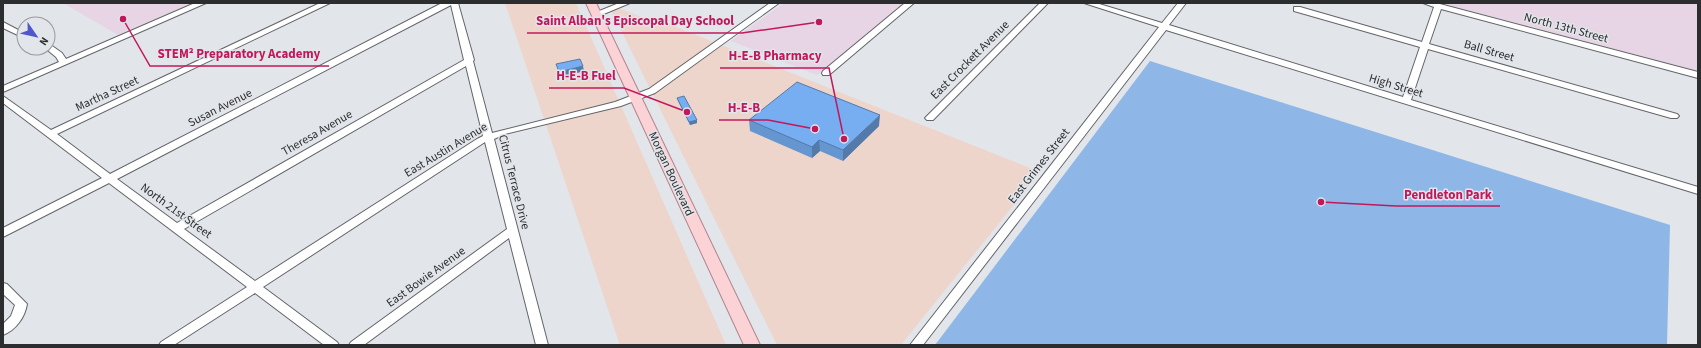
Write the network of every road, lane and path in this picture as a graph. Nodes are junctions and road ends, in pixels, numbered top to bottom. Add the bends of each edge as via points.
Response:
1 (202, 3) edge
2 (326, 3) edge
3 (448, 3) edge
4 (454, 3) edge
5 (626, 3) edge
6 (775, 3) edge
7 (910, 3) edge
8 (1044, 3) edge
9 (1088, 3) edge
10 (1182, 3) edge
11 (1427, 3) edge
12 (1438, 6) junction
13 (594, 9) edge
14 (1297, 9) dead end
15 (3, 24) edge
16 (1163, 26) junction
17 (16, 32) edge
18 (1425, 45) junction
19 (56, 53) edge
20 (470, 60) junction
21 (64, 63) junction
22 (826, 73) dead end
23 (1698, 76) edge
24 (3, 89) edge
25 (635, 97) junction
26 (3, 99) edge
27 (1406, 101) junction
28 (1674, 116) dead end
29 (930, 118) dead end
30 (50, 134) junction
31 (490, 137) junction
32 (109, 179) junction
33 (1698, 191) edge
34 (177, 228) junction
35 (513, 230) junction
36 (3, 233) edge
37 (256, 286) junction
38 (3, 287) edge
39 (3, 330) edge
40 (165, 345) edge
41 (333, 345) edge
42 (355, 345) edge
43 (542, 345) edge
44 (752, 345) edge
45 (916, 345) edge

1 - 21 street
2 - 30 street, Martha Street
3 - 32 street, Susan Avenue
4 - 20 street, Citrus Terrace Drive
5 - 13 street
6 - 25 street, East Austin Avenue via 652,91
7 - 22 street
8 - 29 street, East Crockett Avenue
9 - 16 street, High Street
10 - 16 street, East Grimes Street
11 - 12 street, North 13th Street
12 - 18 street
12 - 23 street, North 13th Street
13 - 25 main road, Morgan Boulevard
14 - 18 street, Ball Street
15 - 17 street
16 - 27 street, High Street
16 - 45 street, East Grimes Street
18 - 27 street
18 - 28 street, Ball Street
19 - 21 street
20 - 31 street, Citrus Terrace Drive
20 - 34 street, Theresa Avenue
21 - 24 street
25 - 31 street, East Austin Avenue via 618,104
25 - 44 main road, Morgan Boulevard
26 - 30 street, North 21st Street
27 - 33 street, High Street
30 - 32 street, North 21st Street
31 - 35 street, Citrus Terrace Drive
31 - 37 street, East Austin Avenue
32 - 34 street, North 21st Street
32 - 36 street, Susan Avenue
34 - 37 street, North 21st Street
35 - 42 street, East Bowie Avenue
35 - 43 street, Citrus Terrace Drive
37 - 40 street, East Austin Avenue
37 - 41 street, North 21st Street
38 - 39 street via 21,304 20,313

